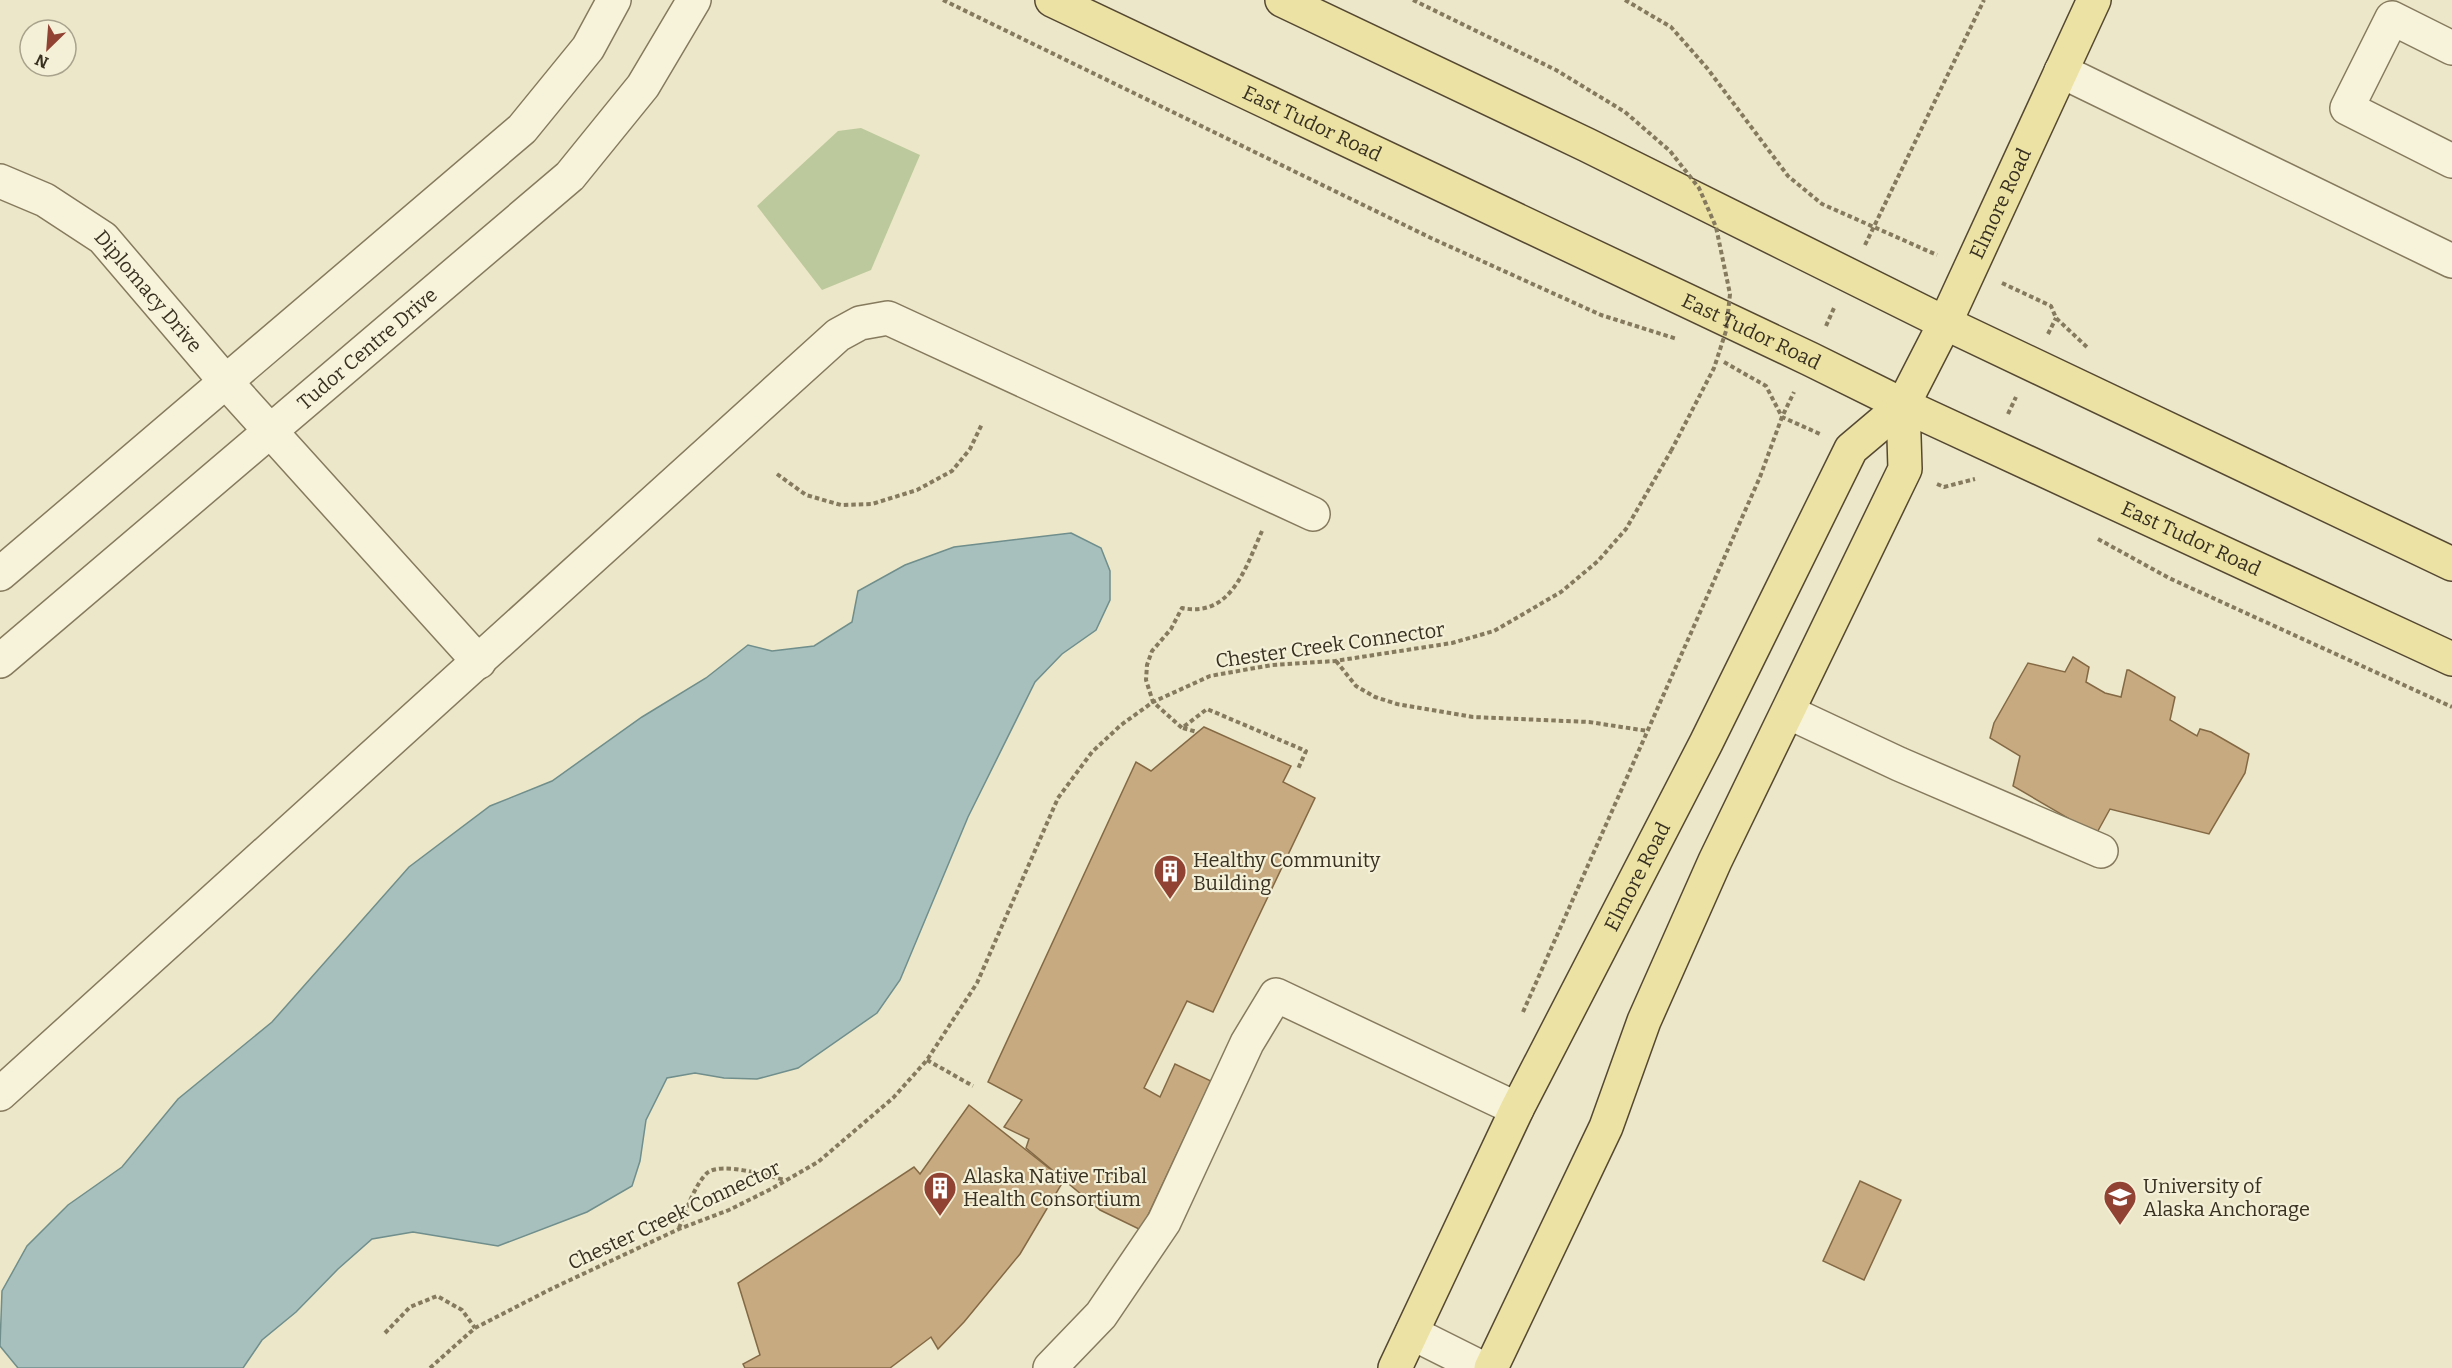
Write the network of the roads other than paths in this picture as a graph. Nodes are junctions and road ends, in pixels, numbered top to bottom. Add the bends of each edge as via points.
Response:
1 (614, 0) edge
2 (694, 0) edge
3 (1052, 0) edge
4 (1281, 0) edge
5 (2094, 0) edge
6 (2452, 48) edge
7 (2061, 71) junction
8 (2452, 160) edge
9 (0, 181) edge
10 (2452, 261) edge
11 (1945, 323) junction
12 (226, 382) junction
13 (1903, 405) junction
14 (271, 430) junction
15 (1313, 514) dead end
16 (2452, 564) edge
17 (0, 574) edge
18 (2452, 659) edge
19 (0, 661) edge
20 (479, 662) junction
21 (1788, 712) junction
22 (2101, 851) dead end
23 (0, 1094) edge
24 (1517, 1109) junction
25 (1412, 1333) junction
26 (1050, 1368) edge
27 (1395, 1368) edge
28 (1482, 1368) edge
29 (1491, 1368) edge

1 - 12 street via 588,48 522,129
2 - 14 street, Tudor Centre Drive via 643,86 570,176
3 - 13 main road, East Tudor Road
4 - 11 main road
5 - 7 main road, Elmore Road
6 - 8 street via 2392,18 2347,108
7 - 10 street
7 - 11 main road, Elmore Road
9 - 12 street, Diplomacy Drive via 45,200 103,238
11 - 13 main road, Elmore Road
11 - 16 main road
12 - 14 street, Diplomacy Drive
12 - 17 street
13 - 18 main road, East Tudor Road
13 - 21 main road, Elmore Road via 1905,469
13 - 24 main road, Elmore Road via 1851,449 1706,743
14 - 19 street, Tudor Centre Drive
14 - 20 street, Diplomacy Drive
15 - 20 street via 888,318 860,324 838,335
20 - 23 street
21 - 22 street
21 - 29 main road, Elmore Road via 1715,861 1649,1010 1606,1127
24 - 25 main road, Elmore Road
24 - 26 street via 1276,995 1247,1043 1164,1222 1101,1315
25 - 27 main road, Elmore Road
25 - 28 street

